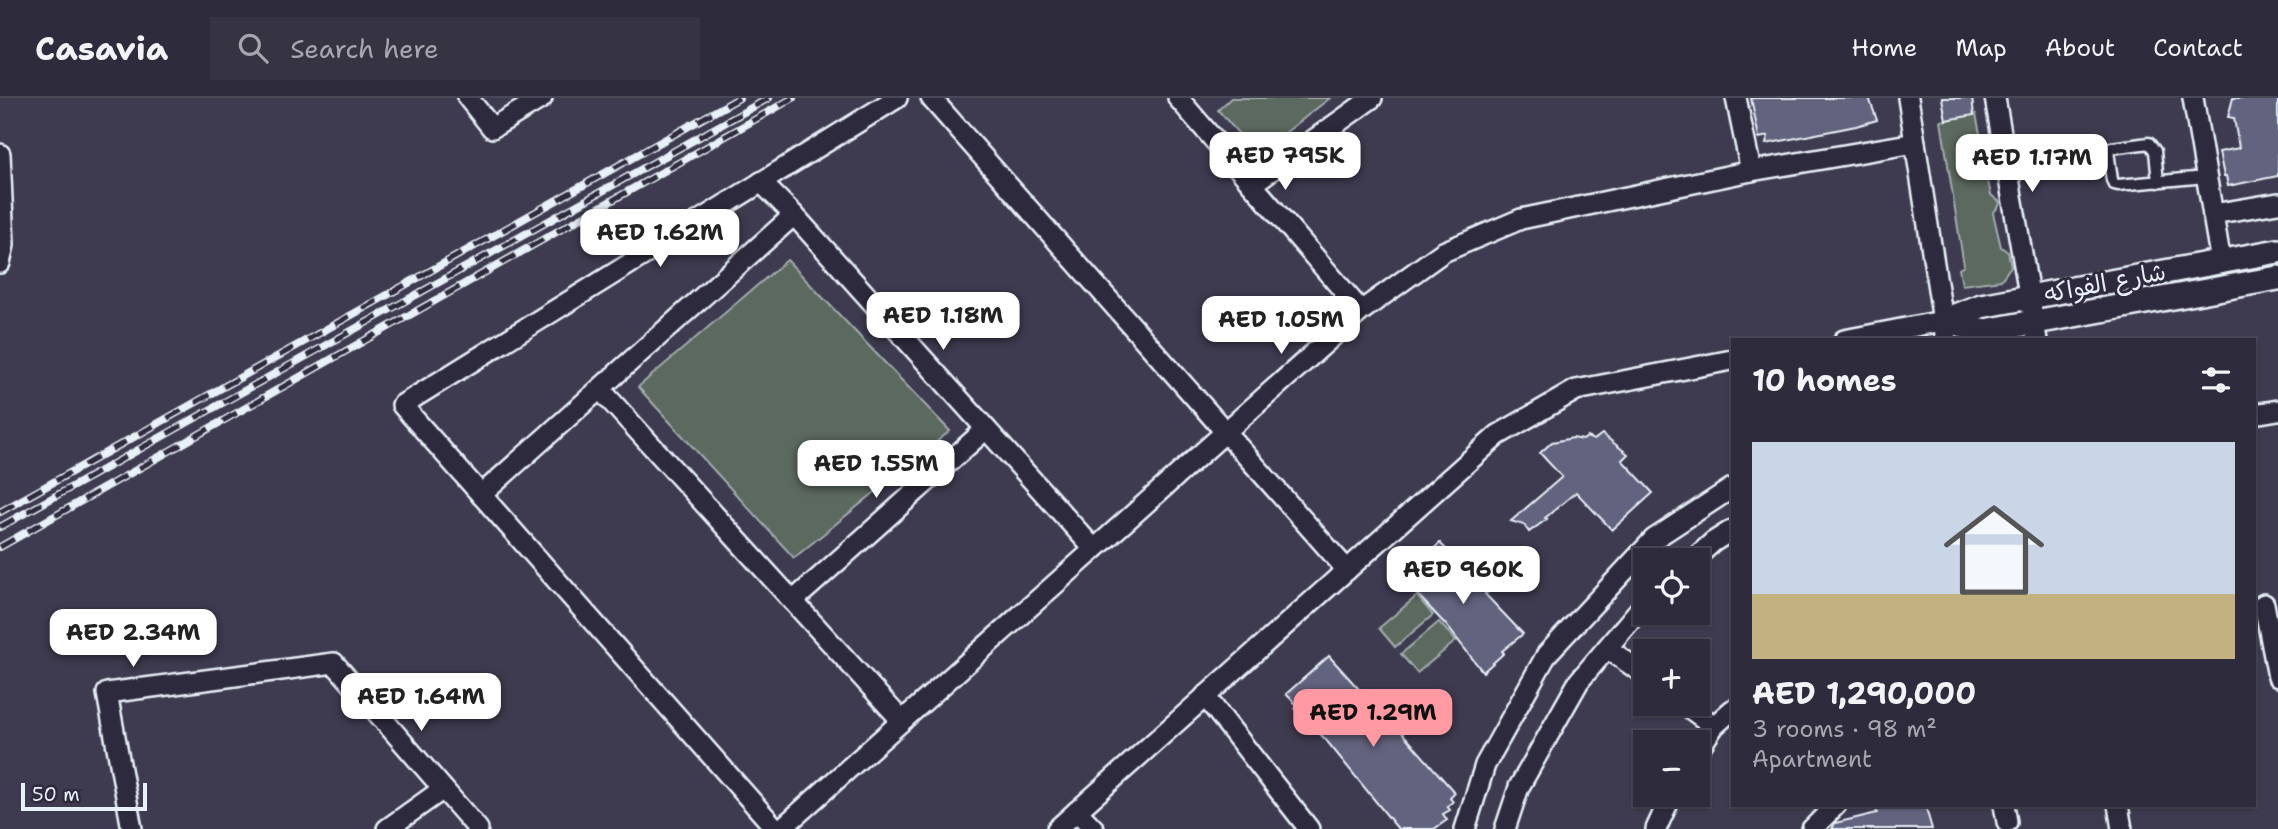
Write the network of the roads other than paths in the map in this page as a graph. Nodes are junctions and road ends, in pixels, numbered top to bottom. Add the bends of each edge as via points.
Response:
1 (468, 98) edge
2 (542, 98) edge
3 (897, 98) edge
4 (931, 98) edge
5 (1178, 98) edge
6 (1372, 98) edge
7 (1736, 98) edge
8 (1908, 98) edge
9 (1995, 98) edge
10 (2193, 98) edge
11 (1915, 143) junction
12 (0, 154) edge
13 (1751, 171) junction
14 (2206, 177) junction
15 (2158, 182) junction
16 (761, 183) junction
17 (1252, 184) junction
18 (2278, 203) edge
19 (2213, 214) junction
20 (794, 215) junction
21 (2278, 251) edge
22 (2221, 262) junction
23 (0, 263) edge
24 (2278, 278) edge
25 (2030, 296) junction
26 (1361, 312) junction
27 (1944, 330) edge
28 (2036, 331) edge
29 (1864, 338) edge
30 (1731, 360) edge
31 (600, 389) junction
32 (2278, 410) edge
33 (2256, 414) edge
34 (986, 429) junction
35 (1225, 433) junction
36 (1731, 489) edge
37 (481, 495) junction
38 (1731, 531) edge
39 (1706, 548) edge
40 (1094, 549) junction
41 (1347, 570) junction
42 (793, 601) junction
43 (2265, 604) edge
44 (1633, 617) edge
45 (1607, 648) junction
46 (1633, 667) edge
47 (2278, 677) edge
48 (1206, 696) junction
49 (1731, 711) edge
50 (1700, 716) edge
51 (902, 721) junction
52 (1714, 726) junction
53 (1710, 732) edge
54 (443, 789) junction
55 (1666, 807) edge
56 (1834, 807) edge
57 (2118, 807) edge
58 (1077, 811) junction
59 (132, 829) edge
60 (387, 829) edge
61 (478, 829) edge
62 (778, 829) edge
63 (1057, 829) edge
64 (1094, 829) edge
65 (1309, 829) edge
66 (1465, 829) edge
67 (1505, 829) edge
68 (1656, 829) edge
69 (1812, 829) edge
70 (2122, 829) edge

1 - 2 street via 492,128
3 - 16 street
4 - 35 street
5 - 17 street
6 - 17 street
7 - 13 street
8 - 11 street
9 - 25 street
10 - 14 street
11 - 13 street
11 - 27 street
12 - 23 street via 4,245
13 - 26 street via 1521,219 1443,251
14 - 15 lane
14 - 19 street
15 - 15 lane via 2114,184 2108,151 2149,143 2155,151
16 - 20 street
16 - 37 street via 402,405
17 - 26 street
18 - 19 street
19 - 22 street
20 - 31 street
20 - 34 street
21 - 22 street
22 - 25 street
24 - 28 street, شارع الفواكه
25 - 27 street via 1981,306
25 - 28 street
26 - 35 street
27 - 28 street, شارع الفواكه
27 - 29 street
30 - 41 street via 1576,390 1498,435
31 - 37 street
31 - 42 street
32 - 33 street
34 - 40 street
34 - 42 street
35 - 40 street
35 - 41 street
36 - 66 street via 1654,539 1547,654 1485,765
37 - 62 street
38 - 39 street
40 - 51 street
41 - 48 street
42 - 51 street
43 - 47 street
44 - 45 street
45 - 46 street
45 - 67 street via 1579,681 1519,787
48 - 58 street
48 - 65 street
49 - 52 street
50 - 52 street
51 - 62 street
52 - 53 street
54 - 59 street via 334,663 107,693
54 - 60 street
54 - 61 street
55 - 68 street
56 - 69 street
57 - 70 street
58 - 63 street
58 - 64 street

